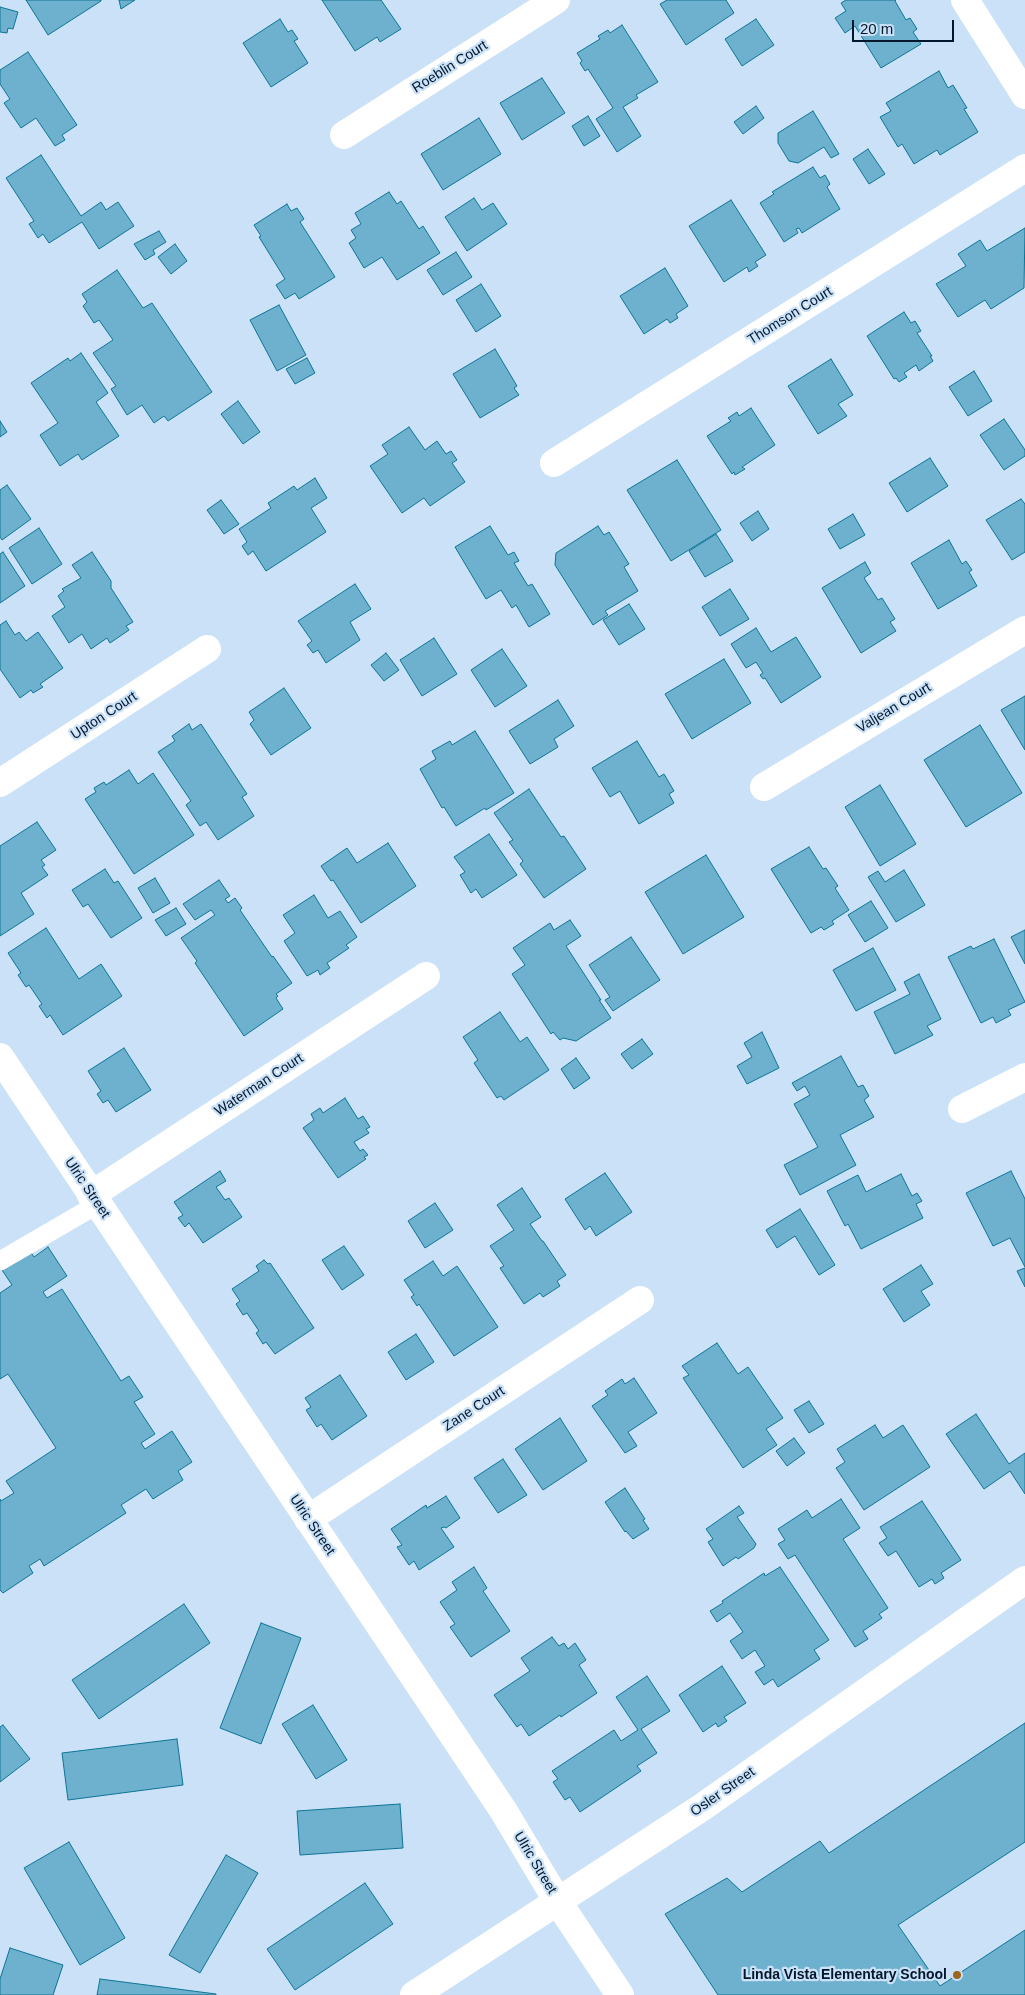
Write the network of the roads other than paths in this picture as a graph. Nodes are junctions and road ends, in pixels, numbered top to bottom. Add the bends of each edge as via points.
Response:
1 (556, 0) edge
2 (965, 0) edge
3 (1025, 95) edge
4 (344, 134) dead end
5 (1025, 168) edge
6 (554, 464) dead end
7 (1025, 630) edge
8 (207, 649) dead end
9 (0, 783) edge
10 (764, 787) dead end
11 (426, 976) dead end
12 (0, 1058) edge
13 (1025, 1077) edge
14 (962, 1109) dead end
15 (94, 1199) junction
16 (0, 1261) edge
17 (640, 1300) dead end
18 (308, 1518) junction
19 (1025, 1580) edge
20 (558, 1902) junction
21 (414, 1995) edge
22 (620, 1995) edge

1 - 4 street, Roeblin Court
2 - 3 street
5 - 6 street, Thomson Court
7 - 10 street, Valjean Court
8 - 9 street, Upton Court
11 - 15 street, Waterman Court
12 - 15 street, Ulric Street
13 - 14 street
15 - 16 lane
15 - 18 street, Ulric Street
17 - 18 street, Zane Court
18 - 20 street, Ulric Street via 503,1810
19 - 20 street, Osler Street via 701,1808
20 - 21 street, Osler Street
20 - 22 street, Ulric Street

